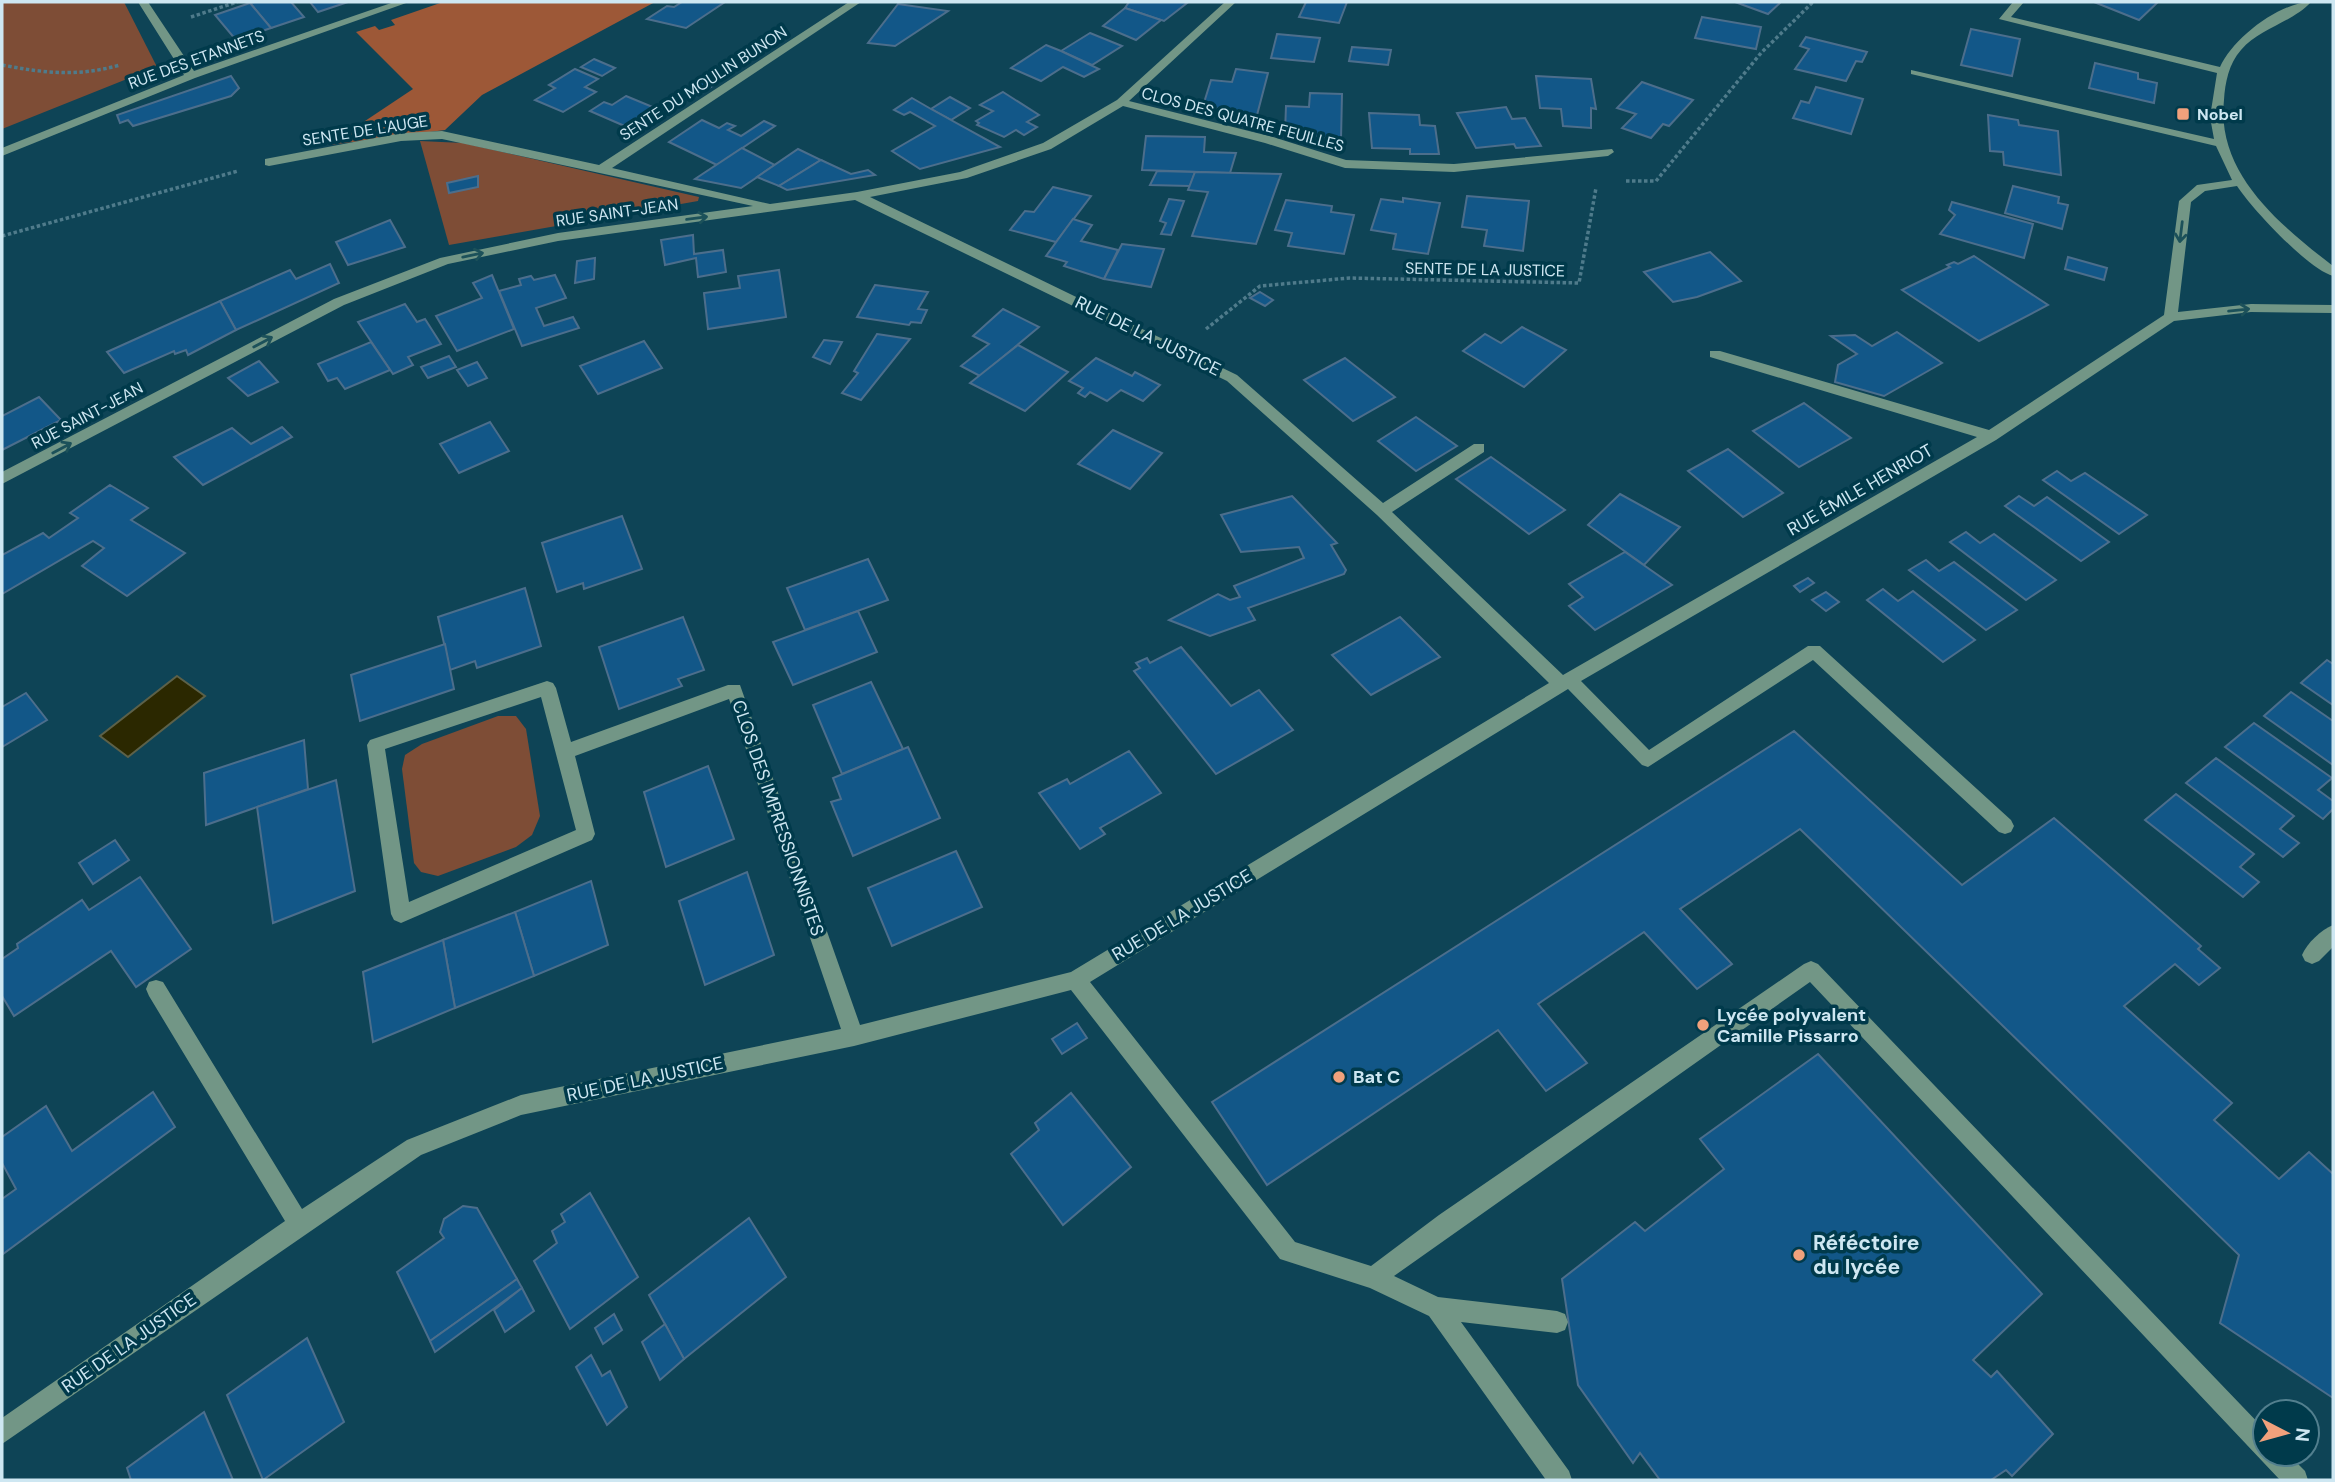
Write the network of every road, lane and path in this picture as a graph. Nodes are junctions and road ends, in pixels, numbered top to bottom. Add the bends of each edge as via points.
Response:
1 (144, 2) edge
2 (237, 2) edge
3 (404, 2) edge
4 (856, 2) edge
5 (1231, 2) edge
6 (1813, 2) edge
7 (2019, 2) edge
8 (2306, 2) edge
9 (181, 20) dead end
10 (174, 47) junction
11 (2, 65) edge
12 (2223, 71) junction
13 (1915, 72) dead end
14 (191, 76) junction
15 (1121, 102) junction
16 (2221, 144) junction
17 (2, 152) edge
18 (1608, 152) dead end
19 (269, 162) joint
20 (602, 169) junction
21 (1597, 180) dead end
22 (1621, 181) dead end
23 (2241, 183) junction
24 (857, 196) junction
25 (778, 208) junction
26 (2, 236) edge
27 (2333, 272) edge
28 (2333, 309) edge
29 (2171, 317) junction
30 (1179, 350) junction
31 (1715, 354) dead end
32 (1992, 436) junction
33 (1479, 448) dead end
34 (2, 480) edge
35 (1382, 511) junction
36 (1565, 682) junction
37 (565, 752) junction
38 (2006, 826) dead end
39 (2333, 934) edge
40 (2312, 954) dead end
41 (1075, 980) junction
42 (156, 989) dead end
43 (855, 1036) junction
44 (299, 1224) junction
45 (1373, 1278) junction
46 (1437, 1308) junction
47 (1557, 1322) dead end
48 (2, 1432) edge
49 (2251, 1432) edge
50 (1560, 1480) edge

1 - 10 street
2 - 9 path
3 - 14 street, RUE DES ETANNETS
4 - 20 street, SENTE DU MOULIN BUNON
5 - 15 street, RUE SAINT-JEAN
6 - 22 path via 1760,53 1656,181
7 - 12 street via 2004,19
8 - 12 street via 2237,47
10 - 11 path via 77,77
10 - 14 street
12 - 16 street via 2216,123
13 - 16 street
14 - 17 street, RUE DES ETANNETS
15 - 18 street, CLOS DES QUATRE FEUILLES via 1345,164 1454,167
15 - 24 street, RUE SAINT-JEAN via 1047,146 1006,162
16 - 23 street
19 - 20 street, SENTE DE L'AUGE via 401,137 442,135
19 - 26 path
20 - 25 street, SENTE DE L'AUGE
21 - 30 path, SENTE DE LA JUSTICE via 1579,283 1350,278 1260,286
23 - 27 street via 2302,249
23 -> 29 street via 2201,188 2185,201
24 - 25 street, RUE SAINT-JEAN
24 - 30 street, RUE DE LA JUSTICE
34 -> 25 street, RUE SAINT-JEAN via 339,302 445,261 558,237
29 -> 28 street, RUE ÉMILE HENRIOT via 2250,308
29 - 32 street, RUE ÉMILE HENRIOT
30 - 35 street, RUE DE LA JUSTICE via 1232,378
31 - 32 street
32 - 36 street, RUE ÉMILE HENRIOT
33 - 35 street
35 - 36 street, RUE DE LA JUSTICE
36 - 38 street via 1648,760 1814,651
36 - 41 street, RUE DE LA JUSTICE
37 - 37 street via 586,834 401,914 376,745 547,688
37 - 43 street, CLOS DES IMPRESSIONNISTES via 734,690
39 - 40 street
41 - 43 street, RUE DE LA JUSTICE
41 - 45 street via 1289,1251
42 - 44 street
43 - 44 street, RUE DE LA JUSTICE via 521,1105 414,1147
44 - 48 street, RUE DE LA JUSTICE
45 - 46 street
45 - 49 street via 1811,970
46 - 47 street
46 - 50 street

